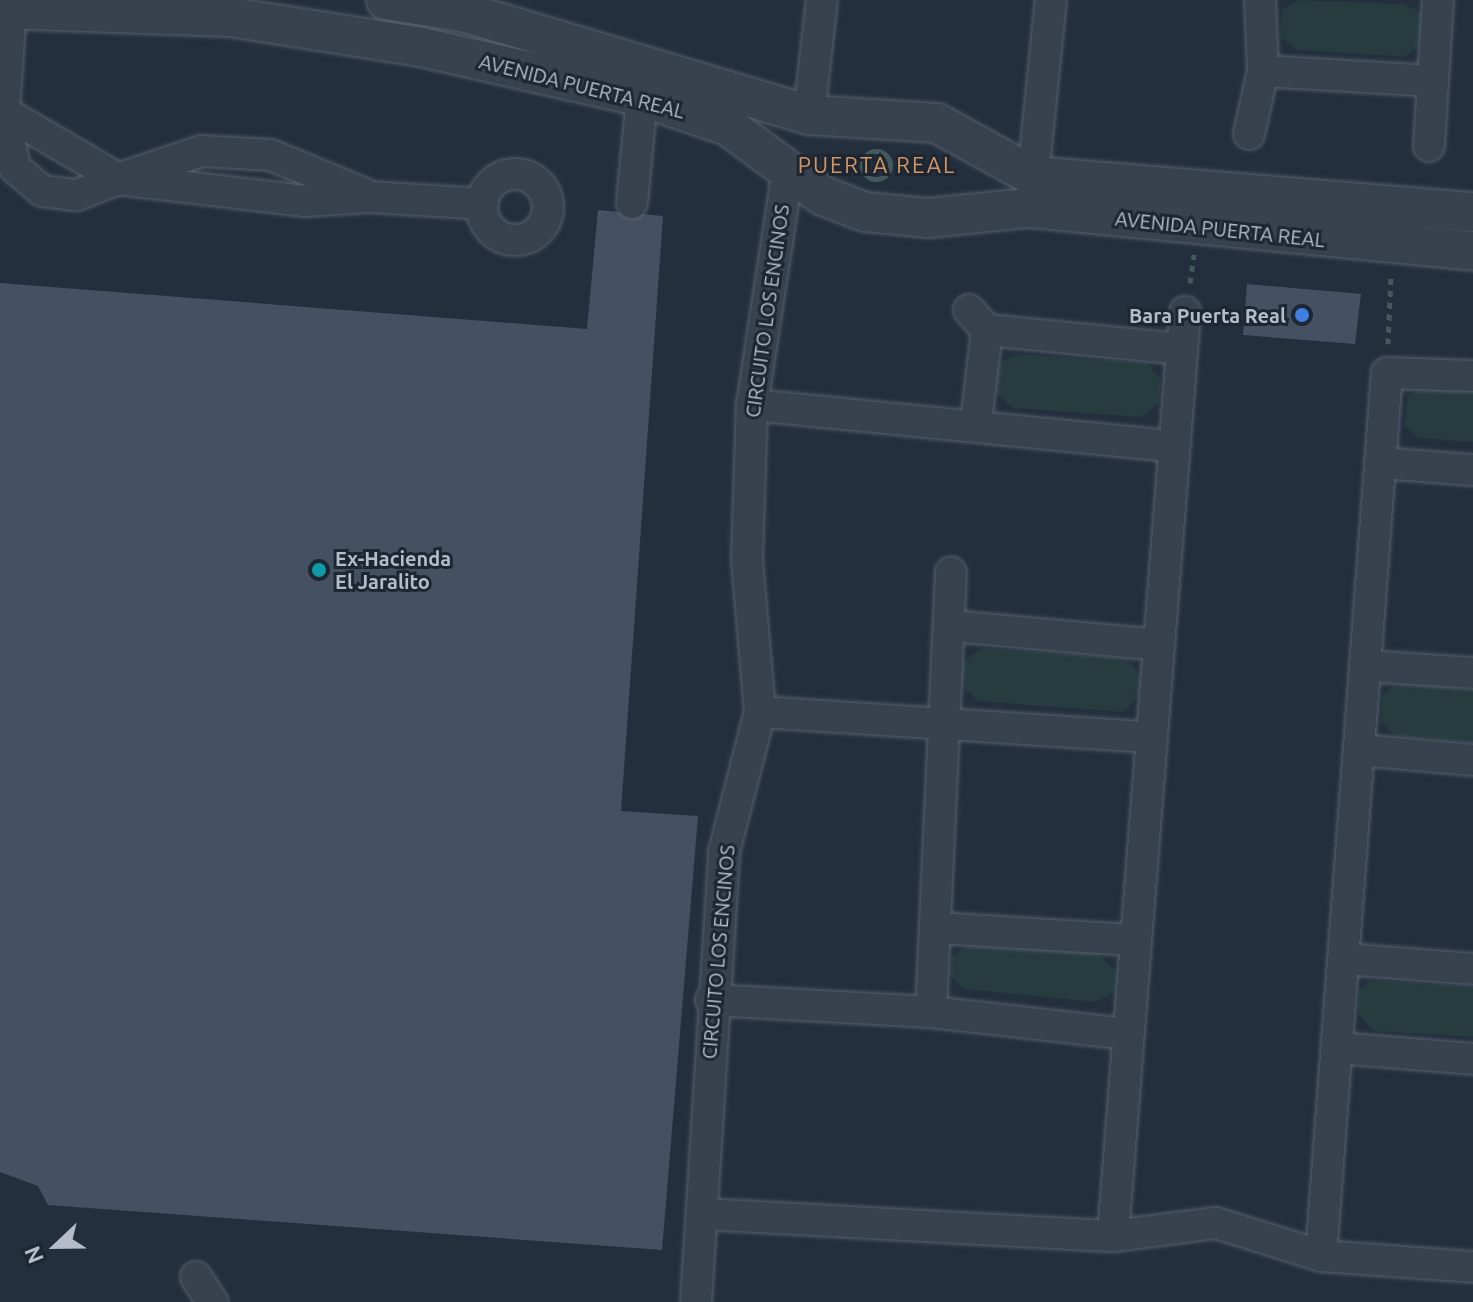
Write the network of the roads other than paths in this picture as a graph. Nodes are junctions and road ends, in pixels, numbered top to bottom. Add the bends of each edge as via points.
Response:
1 (386, 0) edge
2 (822, 0) edge
3 (1051, 0) edge
4 (1260, 0) edge
5 (1438, 0) edge
6 (7, 5) edge
7 (1263, 71) junction
8 (643, 80) junction
9 (1429, 81) junction
10 (4, 112) junction
11 (809, 115) junction
12 (1249, 134) dead end
13 (1429, 146) dead end
14 (788, 170) junction
15 (118, 179) junction
16 (1031, 192) junction
17 (370, 197) junction
18 (632, 203) dead end
19 (483, 204) dead end
20 (1473, 212) edge
21 (1473, 251) edge
22 (1185, 312) road end
23 (1182, 349) junction
24 (1473, 376) edge
25 (752, 405) junction
26 (976, 423) junction
27 (1173, 446) junction
28 (1381, 463) junction
29 (1473, 470) edge
30 (951, 572) dead end
31 (952, 626) junction
32 (1159, 645) junction
33 (1366, 666) junction
34 (1473, 673) edge
35 (760, 712) junction
36 (949, 722) junction
37 (1149, 737) junction
38 (1360, 750) junction
39 (1473, 760) edge
40 (936, 928) junction
41 (1134, 940) junction
42 (1344, 959) junction
43 (1473, 969) edge
44 (711, 1000) junction
45 (931, 1012) junction
46 (1126, 1034) junction
47 (1337, 1048) junction
48 (1473, 1059) edge
49 (703, 1214) junction
50 (1113, 1236) junction
51 (1321, 1256) junction
52 (1473, 1267) edge
53 (696, 1302) edge

1 - 8 street, AVENIDA PUERTA REAL via 467,13
2 - 11 street
3 - 16 street
4 - 7 street
5 - 9 street
6 - 8 street, AVENIDA PUERTA REAL via 230,17
6 - 10 street
7 - 9 street
7 - 12 street
8 - 11 street, AVENIDA PUERTA REAL
8 - 14 street, AVENIDA PUERTA REAL via 728,126
8 - 18 street
9 - 13 street
10 - 15 street
10 - 15 street via 15,168 42,191 77,195
11 - 14 street via 797,130
11 - 16 street, AVENIDA PUERTA REAL via 937,123
14 - 16 street, AVENIDA PUERTA REAL via 865,212 928,218
14 - 25 street, CIRCUITO LOS ENCINOS
15 - 17 street via 304,201
15 - 17 street via 201,151 257,154
16 - 20 street, AVENIDA PUERTA REAL
16 - 21 street, AVENIDA PUERTA REAL via 1198,227
17 - 19 street
22 - 23 street
23 - 26 street via 978,320
23 - 27 street
24 - 28 street via 1387,373
25 - 26 street
25 - 35 street, CIRCUITO LOS ENCINOS via 747,560
26 - 27 street
27 - 32 street
28 - 29 street
28 - 33 street
30 - 31 street
31 - 32 street
31 - 36 street
32 - 37 street
33 - 34 street
33 - 38 street
35 - 36 street
35 - 44 street, CIRCUITO LOS ENCINOS via 724,852
36 - 37 street
36 - 40 street
37 - 41 street
38 - 39 street
38 - 42 street
40 - 41 street
40 - 45 street
41 - 46 street
42 - 43 street
42 - 47 street
44 - 45 street
44 - 49 street, CIRCUITO LOS ENCINOS
45 - 46 street
46 - 50 street
47 - 48 street
47 - 51 street
49 - 50 street
49 - 53 street, CIRCUITO LOS ENCINOS
50 - 51 street via 1216,1223
51 - 52 street

